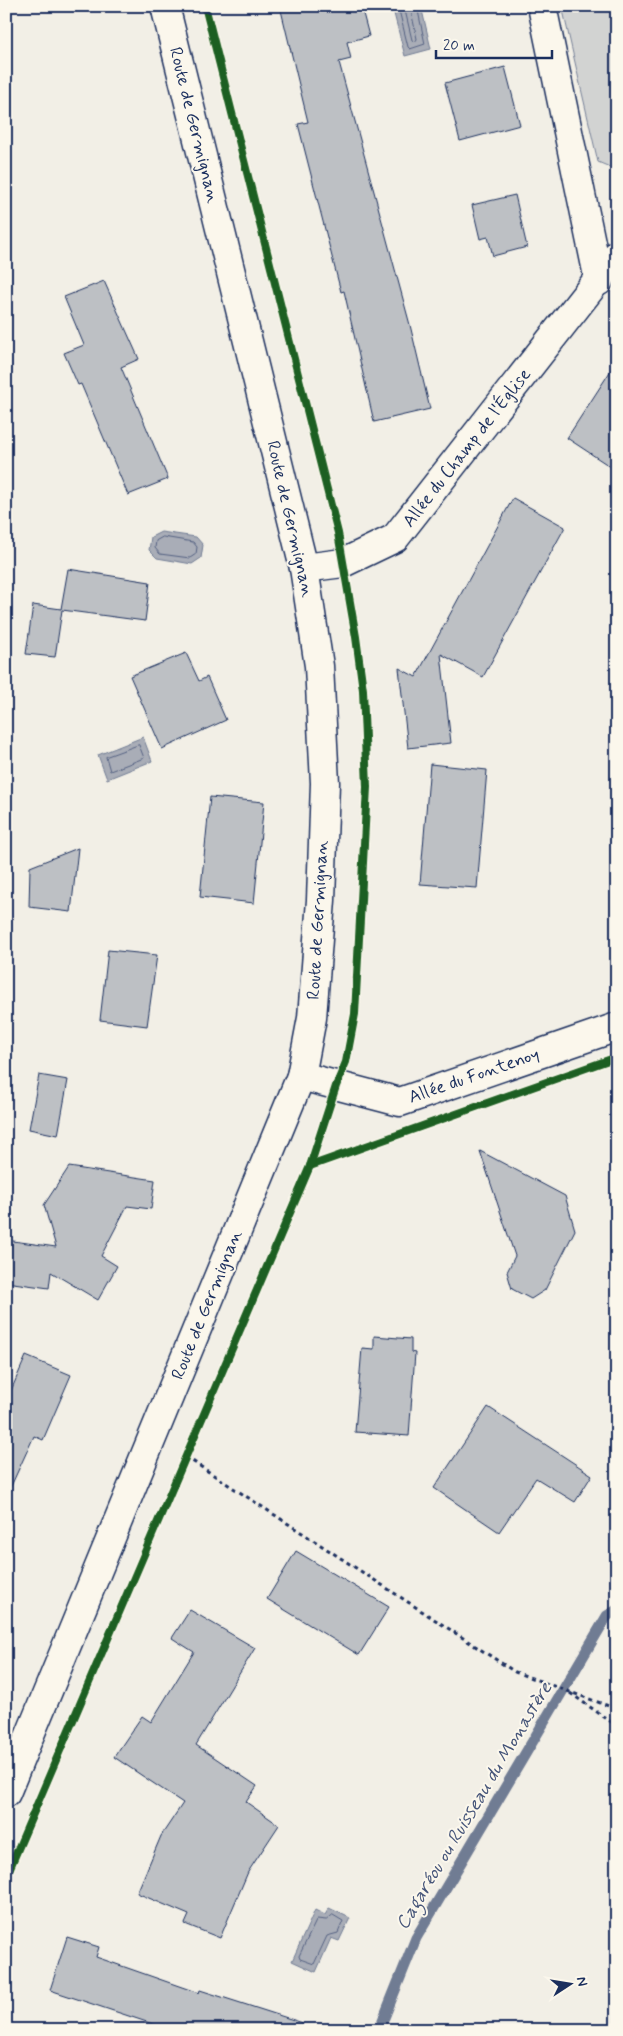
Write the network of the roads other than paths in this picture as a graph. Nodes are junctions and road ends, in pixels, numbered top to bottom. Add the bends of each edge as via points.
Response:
1 (165, 6) edge
2 (542, 6) edge
3 (617, 255) edge
4 (599, 281) junction
5 (304, 568) junction
6 (617, 1027) edge
7 (301, 1076) junction
8 (6, 1793) edge

1 - 5 street, Route de Germignan
2 - 4 street
3 - 4 street, Allée du Champ de l'Église
4 - 5 street, Allée du Champ de l'Église via 395,538 343,562
5 - 7 street, Route de Germignan via 319,666 325,783 312,1018
6 - 7 street, Allée du Fontenoy via 400,1102
7 - 8 street, Route de Germignan

